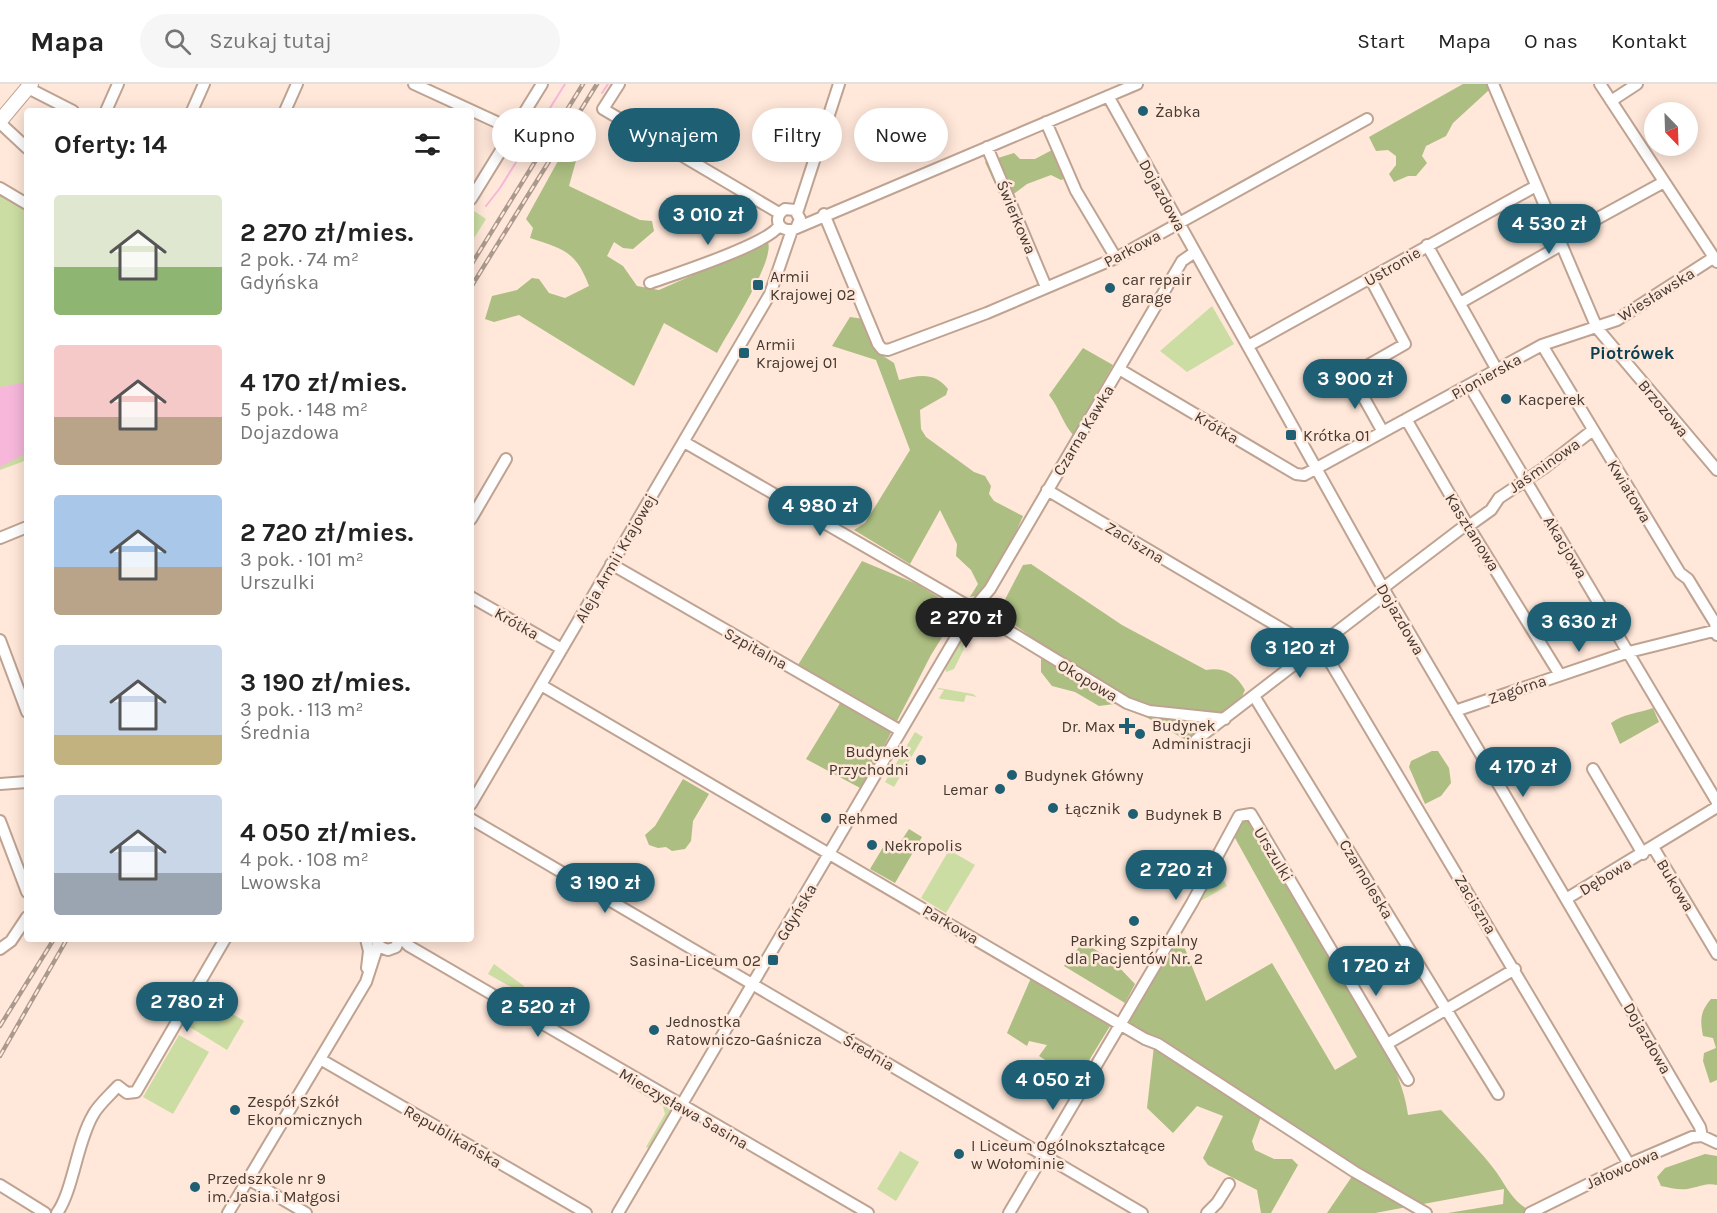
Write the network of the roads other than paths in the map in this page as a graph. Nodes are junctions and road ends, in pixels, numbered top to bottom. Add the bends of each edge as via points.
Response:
1 (118, 84) edge
2 (204, 84) edge
3 (297, 84) edge
4 (414, 84) edge
5 (542, 84) edge
6 (619, 84) edge
7 (840, 84) edge
8 (1137, 84) edge
9 (1493, 84) edge
10 (1600, 84) edge
11 (1637, 84) edge
12 (30, 86) edge
13 (1108, 96) junction
14 (1611, 101) junction
15 (68, 108) edge
16 (107, 108) edge
17 (193, 108) edge
18 (286, 108) edge
19 (461, 108) edge
20 (528, 108) edge
21 (474, 115) edge
22 (1366, 118) dead end
23 (0, 122) edge
24 (1046, 122) junction
25 (492, 124) edge
26 (24, 145) edge
27 (987, 147) junction
28 (495, 162) edge
29 (1664, 182) junction
30 (1536, 186) junction
31 (0, 188) edge
32 (474, 195) edge
33 (24, 202) edge
34 (824, 214) junction
35 (789, 220) junction
36 (1179, 222) junction
37 (1558, 240) junction
38 (1427, 245) junction
39 (1195, 252) junction
40 (1116, 258) junction
41 (1716, 260) edge
42 (1370, 278) junction
43 (650, 283) dead end
44 (1046, 287) junction
45 (1460, 303) junction
46 (1597, 328) junction
47 (1542, 345) junction
48 (1248, 346) junction
49 (1119, 369) junction
50 (1497, 370) junction
51 (1351, 375) junction
52 (1469, 385) junction
53 (1328, 388) dead end
54 (1406, 419) junction
55 (1593, 430) junction
56 (1383, 432) junction
57 (684, 442) junction
58 (506, 459) dead end
59 (1316, 469) junction
60 (1717, 470) edge
61 (1526, 479) junction
62 (1047, 490) junction
63 (474, 514) edge
64 (1468, 525) junction
65 (24, 528) edge
66 (0, 538) edge
67 (611, 564) junction
68 (1384, 591) junction
69 (474, 599) edge
70 (972, 610) junction
71 (1716, 632) edge
72 (0, 640) edge
73 (1318, 647) junction
74 (562, 649) junction
75 (1629, 652) junction
76 (1560, 675) junction
77 (541, 685) junction
78 (1254, 696) junction
79 (24, 704) edge
80 (1455, 711) junction
81 (1225, 719) junction
82 (902, 731) junction
83 (1196, 740) dead end
84 (1593, 769) dead end
85 (24, 782) edge
86 (0, 784) edge
87 (474, 799) edge
88 (1717, 802) edge
89 (1717, 807) edge
90 (0, 821) edge
91 (474, 821) edge
92 (1653, 847) junction
93 (830, 854) junction
94 (1643, 854) junction
95 (24, 884) edge
96 (1566, 899) junction
97 (24, 921) edge
98 (223, 942) edge
99 (367, 942) edge
100 (393, 943) edge
101 (0, 949) edge
102 (1717, 954) edge
103 (1515, 969) junction
104 (368, 978) junction
105 (753, 983) junction
106 (1446, 1008) junction
107 (1121, 1024) junction
108 (1388, 1044) junction
109 (320, 1059) junction
110 (1408, 1080) dead end
111 (1498, 1094) dead end
112 (681, 1106) junction
113 (1702, 1136) junction
114 (1717, 1143) edge
115 (1044, 1155) junction
116 (1629, 1164) junction
117 (248, 1179) junction
118 (1229, 1184) dead end
119 (0, 1185) edge
120 (45, 1213) edge
121 (57, 1213) edge
122 (228, 1213) edge
123 (306, 1213) edge
124 (586, 1213) edge
125 (618, 1213) edge
126 (868, 1213) edge
127 (1009, 1213) edge
128 (1142, 1213) edge
129 (1207, 1213) edge
130 (1426, 1213) edge
131 (1530, 1213) edge

1 - 16 street
2 - 17 street
3 - 18 street
4 - 19 street
5 - 20 street
6 - 35 street via 603,109
7 - 35 street, Aleja Armii Krajowej
8 - 13 street
9 - 30 street, Brzozowa
10 - 14 street
11 - 14 street
12 - 15 street
12 - 23 main road
13 - 24 street
13 - 36 street, Dojazdowa
14 - 29 street
21 - 25 street
22 - 36 street, Parkowa
23 - 26 street
24 - 27 street
24 - 40 street via 1076,191
27 - 34 street
27 - 44 street, Świerkowa
28 - 32 street
29 - 37 street
29 - 41 street
30 - 37 street, Brzozowa
30 - 38 street, Ustronie
31 - 33 street
34 - 35 street
34 - 44 street, Parkowa via 878,344 884,350
35 - 43 street via 772,233
35 - 57 street, Aleja Armii Krajowej via 770,294
36 - 39 street, Dojazdowa
36 - 40 street, Parkowa
37 - 45 street via 1556,248
37 - 46 street, Brzozowa
38 - 42 street, Ustronie
38 - 45 street
39 - 48 street, Dojazdowa
39 - 49 street, Czarna Kawka via 1182,261
40 - 44 street, Parkowa
41 - 46 street, Wiesławska
42 - 48 street, Ustronie
42 - 51 street via 1405,344
45 - 50 street
46 - 47 street, Pionierska
46 - 60 street, Brzozowa
47 - 50 street, Pionierska
47 - 55 street, Kwiatowa
48 - 59 street, Dojazdowa
49 - 59 street, Krótka via 1296,474
49 - 62 street, Czarna Kawka
50 - 52 street, Pionierska
51 - 53 street
51 - 56 street
52 - 54 street, Pionierska
52 - 61 street, Akacjowa
54 - 56 street, Pionierska
54 - 64 street, Kasztanowa
55 - 61 street, Jaśminowa
55 - 71 street, Kwiatowa via 1680,573 1689,579 1715,623
56 - 59 street, Pionierska
57 - 67 street, Aleja Armii Krajowej
57 - 70 street, Okopowa
58 - 63 street
59 - 68 street, Dojazdowa
61 - 64 street, Jaśminowa
61 - 75 street, Akacjowa
62 - 70 street, Czarna Kawka via 990,589
62 - 73 street, Zaciszna
64 - 68 street, Jaśminowa
64 - 76 street, Kasztanowa
65 - 66 street
67 - 74 street, Aleja Armii Krajowej
67 - 82 street, Szpitalna
68 - 73 street, Jaśminowa
68 - 80 street, Dojazdowa
69 - 74 street, Krótka
70 - 81 street, Okopowa via 1134,707
70 - 82 street, Gdyńska
71 - 75 street, Zagórna
72 - 79 street
73 - 78 street, Jaśminowa
73 - 103 street, Zaciszna
74 - 77 street, Aleja Armii Krajowej
75 - 76 street, Zagórna
75 - 88 street, Akacjowa
76 - 80 street, Zagórna
77 - 87 street, Aleja Armii Krajowej
77 - 93 street, Parkowa
78 - 81 street, Jaśminowa
78 - 106 street, Czarnoleska
80 - 96 street, Dojazdowa
81 - 83 street, Jaśminowa
82 - 93 street, Gdyńska
84 - 94 street, Dębowa
85 - 86 street
89 - 92 street, Dębowa
90 - 95 street
91 - 105 street, Średnia
92 - 94 street, Dębowa
92 - 102 street, Bukowa
93 - 105 street, Gdyńska
93 - 107 street, Parkowa
94 - 96 street, Dębowa
96 - 113 street, Dojazdowa
97 - 101 street via 11,941
98 - 121 street via 136,1092 127,1093 118,1086 93,1114 64,1203
99 - 104 street
100 - 104 street
100 - 112 street, Mieczysława Sasina
103 - 106 street
103 - 116 street, Zaciszna
104 - 109 street
105 - 112 street, Gdyńska
105 - 115 street, Średnia
106 - 108 street
106 - 111 street, Czarnoleska
107 - 108 street, Urszulki via 1239,816 1245,813 1251,814
107 - 115 street
107 - 130 street, Parkowa
108 - 110 street, Urszulki
109 - 117 street
109 - 124 street, Republikańska
112 - 125 street, Gdyńska
112 - 126 street, Mieczysława Sasina
113 - 114 street
113 - 116 street, Jałowcowa
115 - 127 street
115 - 128 street, Średnia
116 - 131 street, Jałowcowa
117 - 122 street
117 - 123 street
118 - 129 street
119 - 120 street

